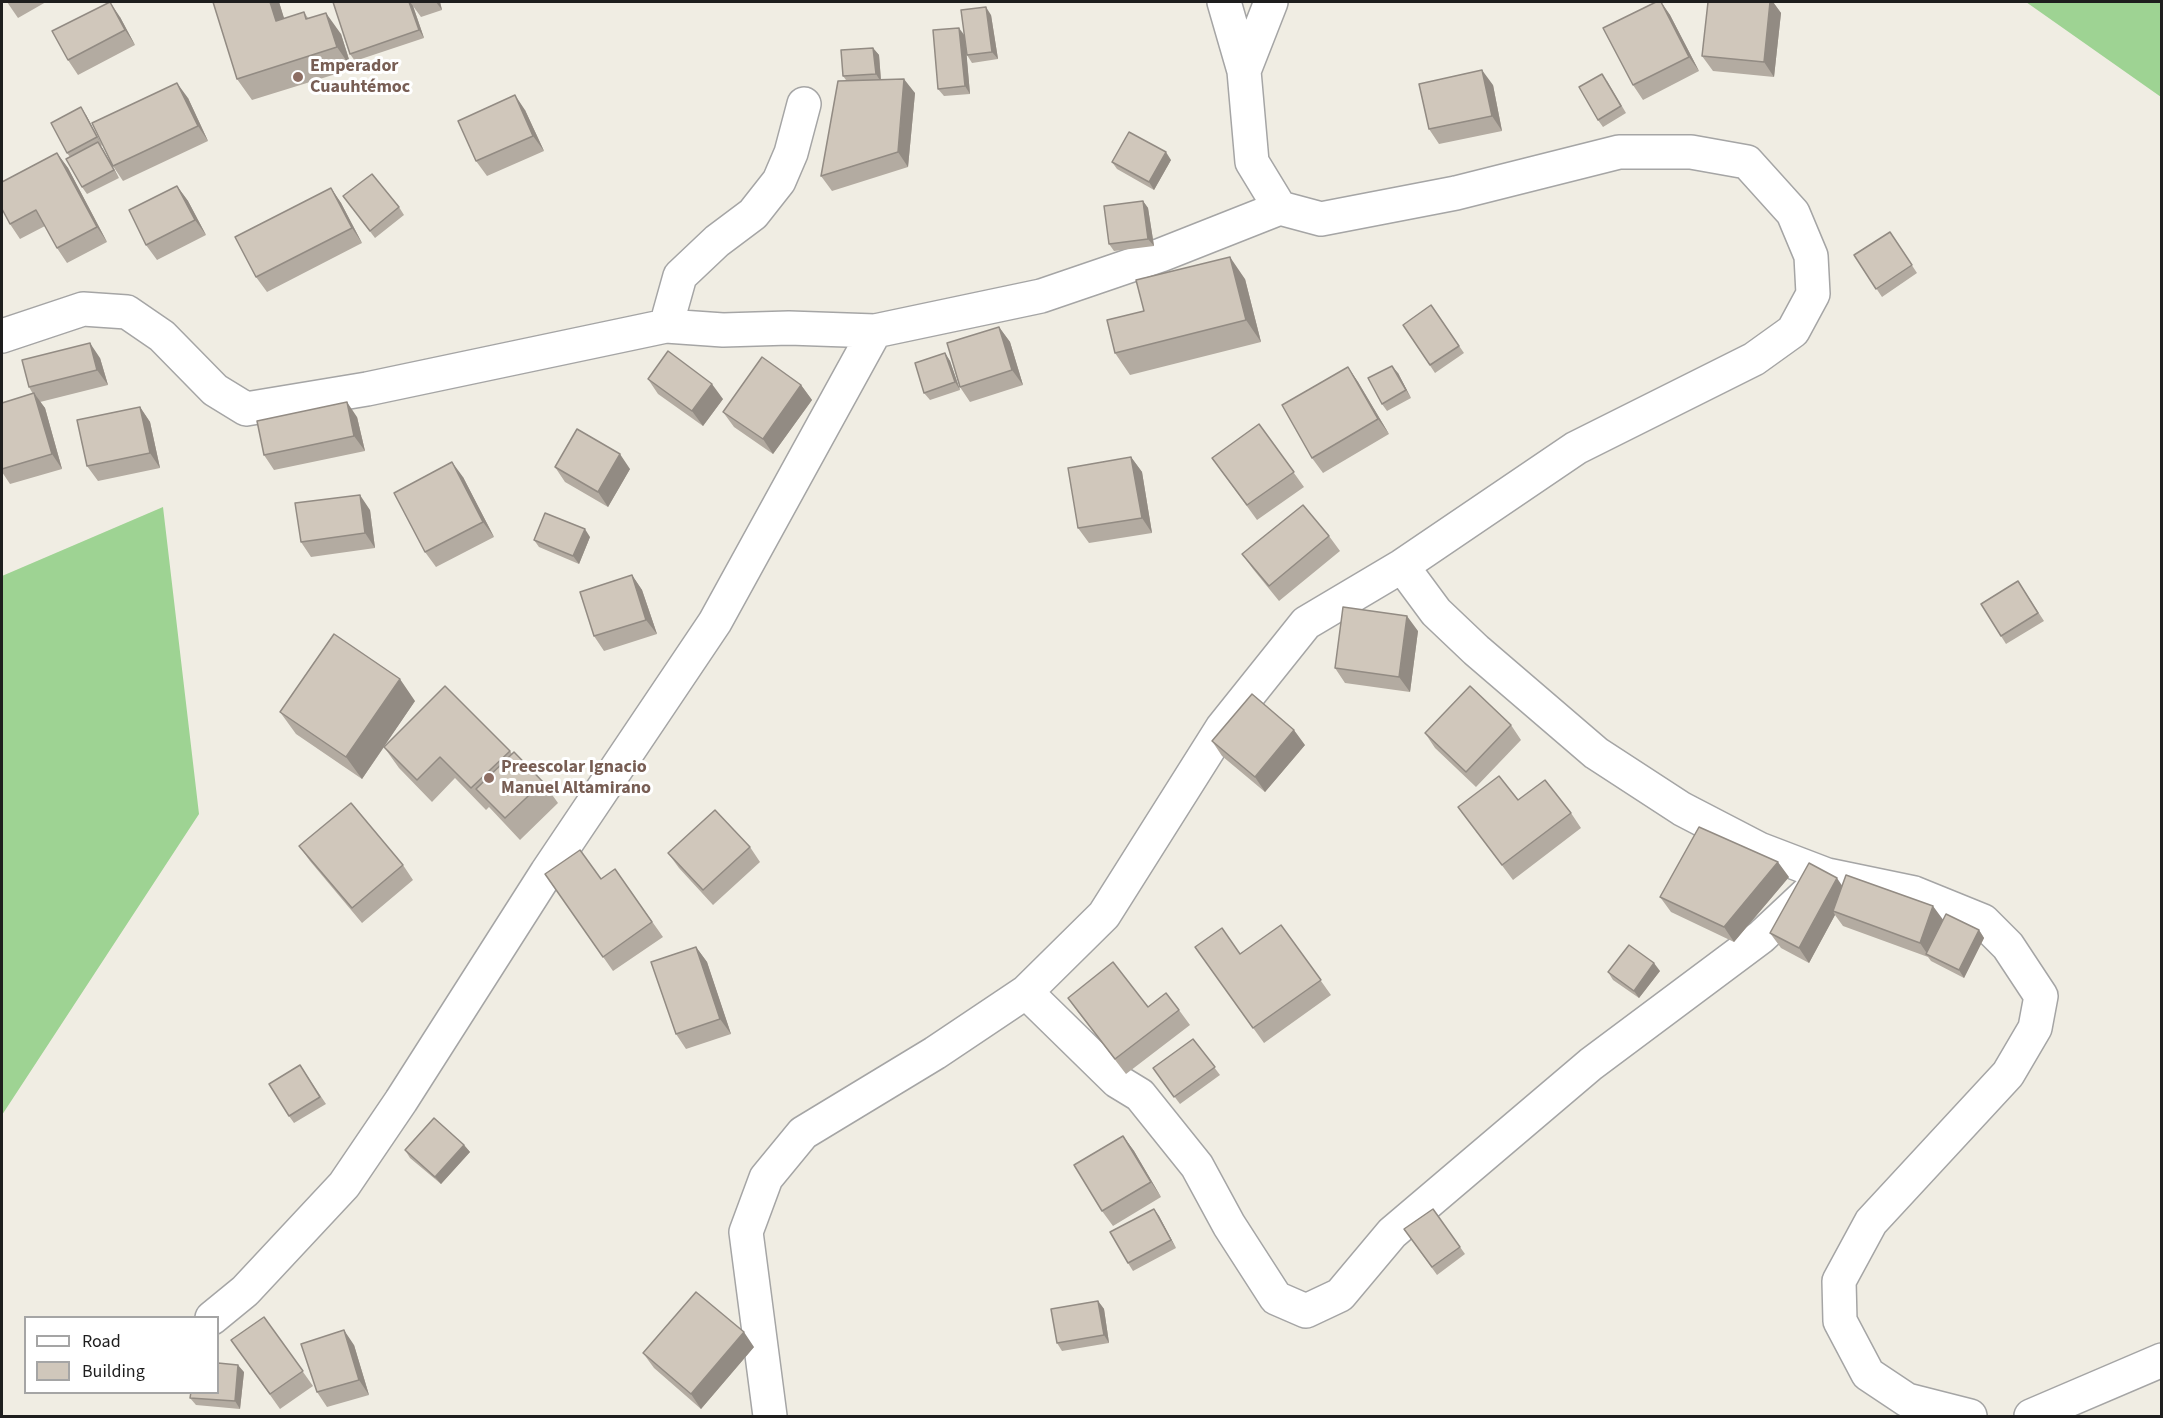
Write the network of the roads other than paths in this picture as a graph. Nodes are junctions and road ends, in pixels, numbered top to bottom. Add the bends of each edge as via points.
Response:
1 (1224, 2) edge
2 (1271, 2) edge
3 (1244, 71) junction
4 (804, 104) dead end
5 (1280, 208) junction
6 (666, 326) junction
7 (875, 331) junction
8 (2, 336) edge
9 (1402, 567) junction
10 (1827, 875) junction
11 (1026, 992) junction
12 (213, 1316) edge
13 (2162, 1360) edge
14 (770, 1416) edge
15 (1970, 1416) edge
16 (2031, 1416) edge

1 - 3 street
2 - 3 street
3 - 5 street via 1252,162
4 - 6 street via 779,181 753,214 680,276
5 - 7 street via 1041,296
5 - 9 street via 1321,219 1456,192 1619,152 1691,152 1747,162 1793,213 1811,256 1813,294 1793,331 1754,359 1576,448
6 - 7 street
6 - 8 street via 368,389 246,409 215,390 162,336 128,312 83,309
7 - 12 street via 715,622 547,872 401,1101 344,1185 245,1291
9 - 10 street via 1444,620 1596,753 1682,809 1759,849
9 - 11 street via 1306,623 1222,728 1104,915
10 - 11 street via 1761,937 1591,1064 1392,1233 1340,1295 1306,1311 1276,1298 1197,1166 1140,1095 1117,1080
10 - 15 street via 1914,893 1983,921 2008,946 2041,996 2035,1028 2008,1074 1871,1222 1839,1281 1840,1321 1868,1374 1907,1400
11 - 14 street via 803,1133 766,1178 746,1232
13 - 16 street

